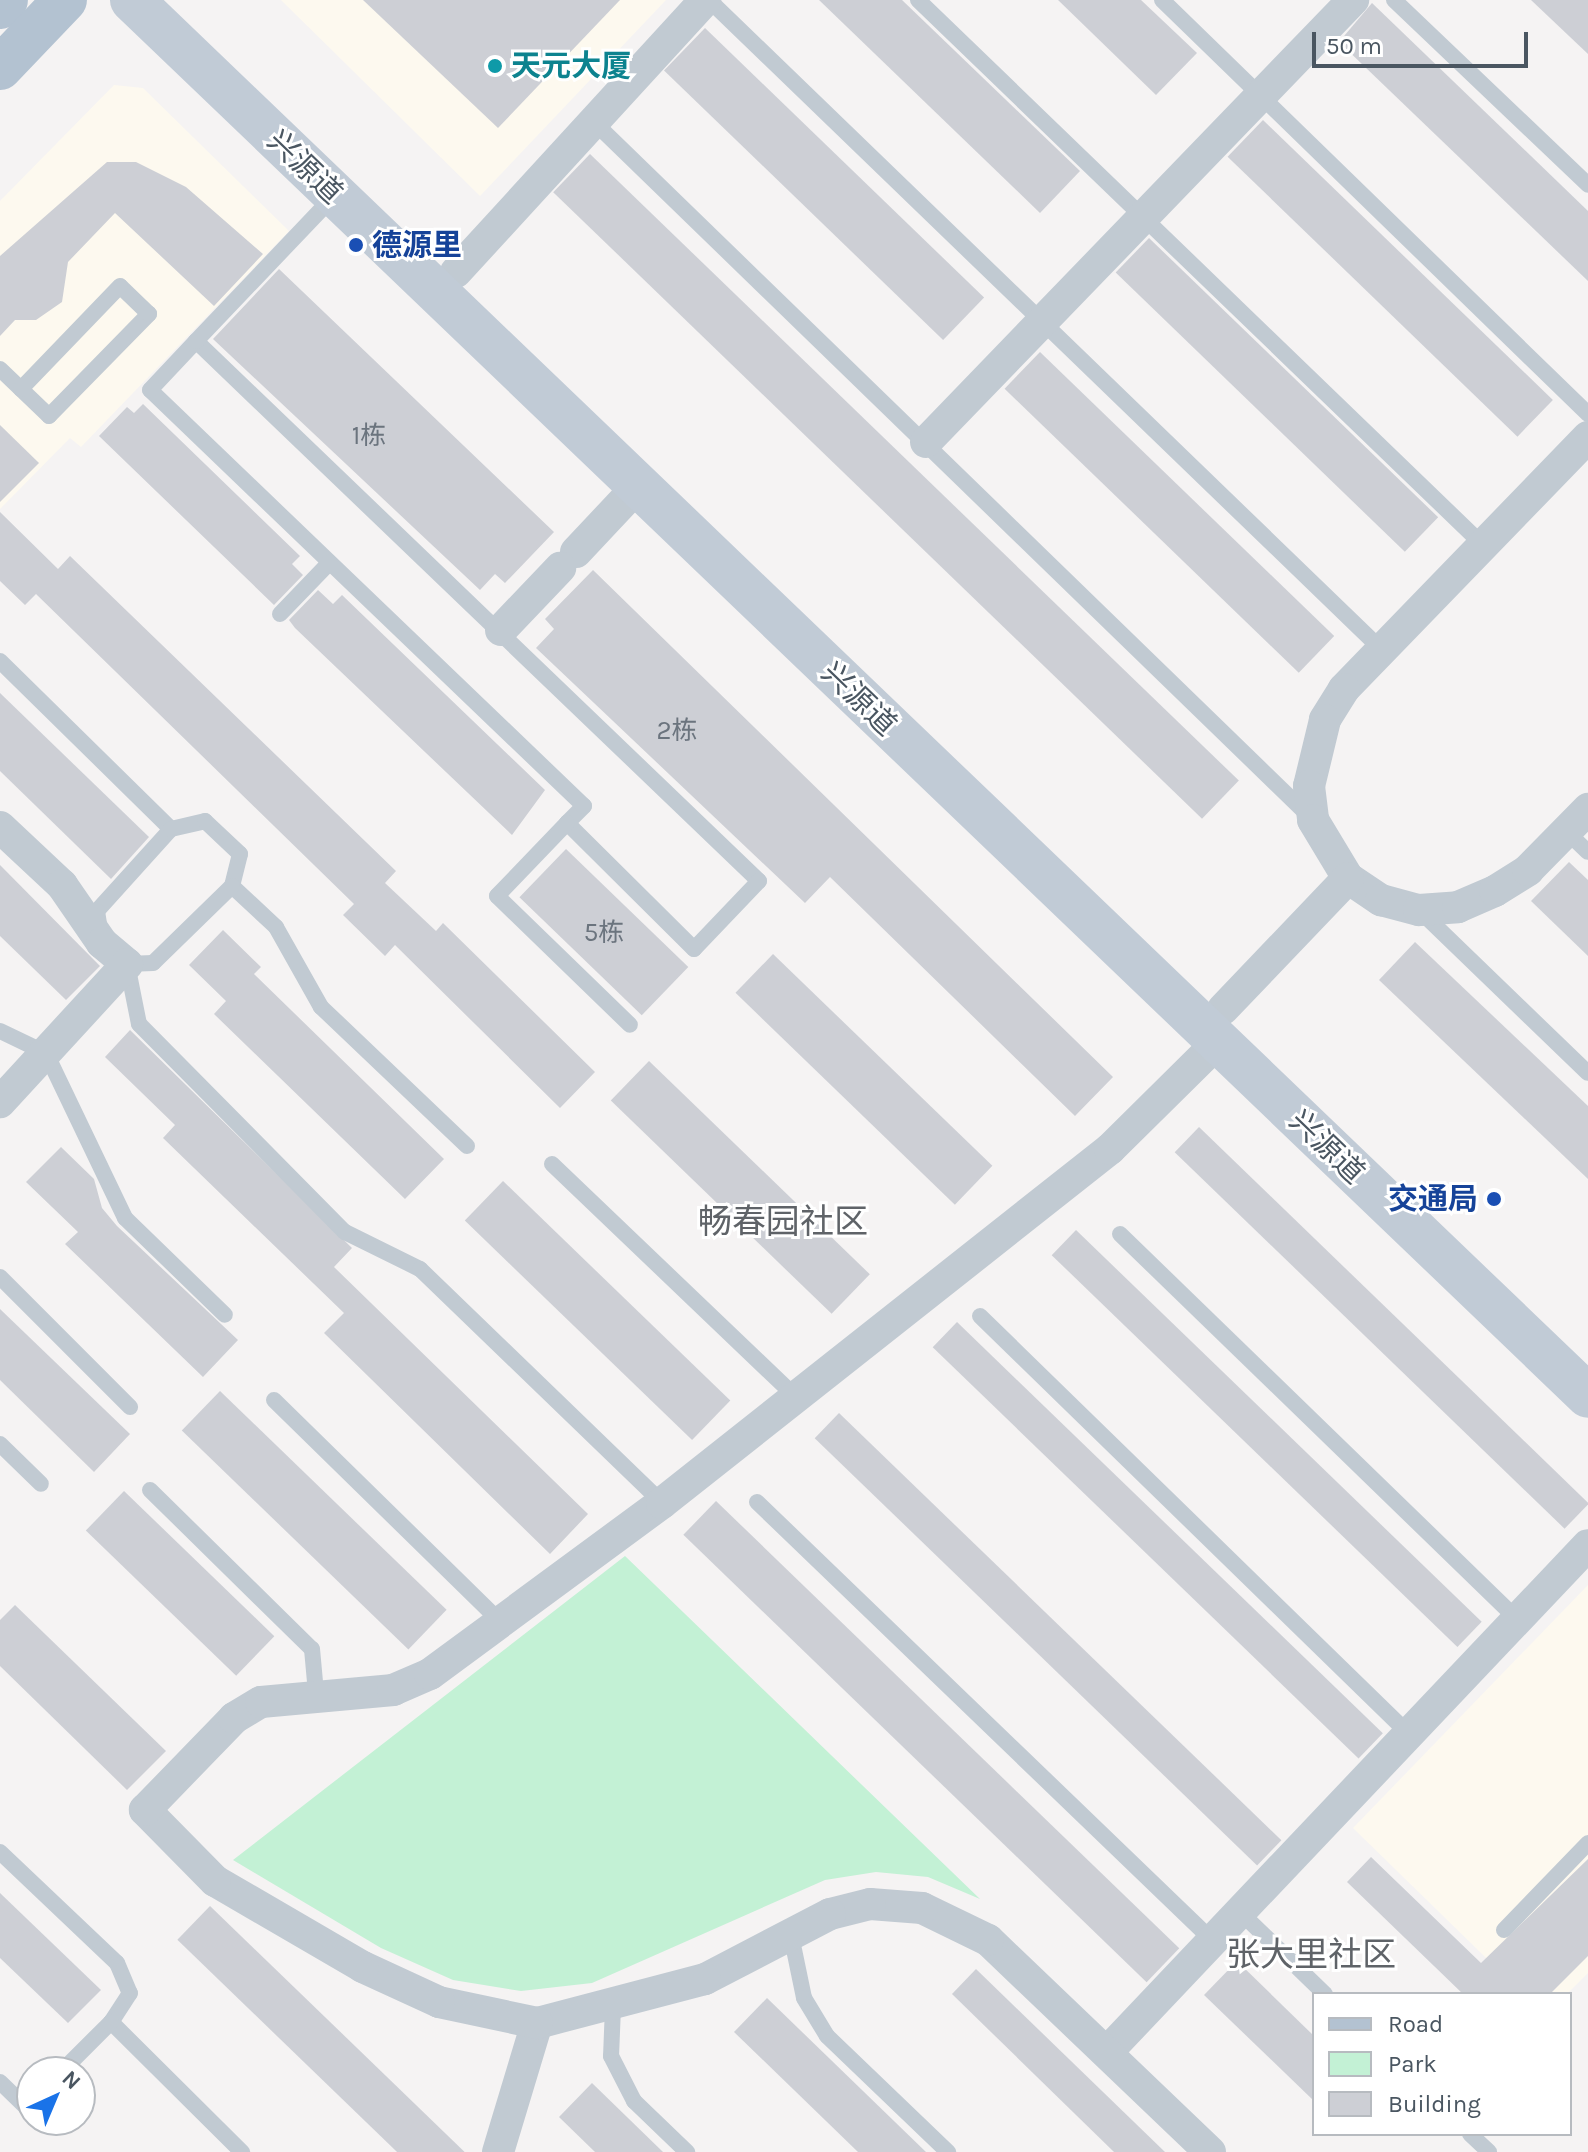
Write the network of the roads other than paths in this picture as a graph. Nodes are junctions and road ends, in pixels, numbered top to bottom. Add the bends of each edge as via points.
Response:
1 (6, 0) edge
2 (65, 0) edge
3 (132, 0) edge
4 (167, 0) edge
5 (707, 0) edge
6 (918, 0) edge
7 (1162, 0) edge
8 (1353, 0) edge
9 (1394, 0) edge
10 (0, 7) edge
11 (0, 68) edge
12 (1261, 96) junction
13 (597, 125) junction
14 (1588, 185) edge
15 (335, 196) junction
16 (1143, 217) junction
17 (456, 272) junction
18 (1043, 322) junction
19 (196, 341) junction
20 (0, 369) edge
21 (21, 389) junction
22 (1588, 414) edge
23 (1588, 437) edge
24 (926, 442) junction
25 (638, 486) junction
26 (1483, 545) junction
27 (329, 563) junction
28 (280, 614) dead end
29 (501, 630) junction
30 (1382, 650) junction
31 (0, 661) edge
32 (1313, 820) junction
33 (567, 823) junction
34 (0, 827) edge
35 (171, 829) junction
36 (1581, 831) edge
37 (1348, 878) junction
38 (232, 886) junction
39 (1419, 910) junction
40 (102, 943) junction
41 (127, 964) junction
42 (630, 1025) dead end
43 (1220, 1026) junction
44 (0, 1031) edge
45 (46, 1053) junction
46 (1588, 1073) edge
47 (0, 1102) edge
48 (467, 1146) dead end
49 (552, 1164) dead end
50 (1120, 1234) dead end
51 (0, 1277) edge
52 (225, 1315) dead end
53 (980, 1316) dead end
54 (1588, 1358) edge
55 (1588, 1396) edge
56 (796, 1397) junction
57 (274, 1400) dead end
58 (130, 1407) dead end
59 (0, 1444) edge
60 (41, 1484) dead end
61 (150, 1490) dead end
62 (757, 1502) dead end
63 (662, 1503) junction
64 (1588, 1545) edge
65 (1518, 1620) junction
66 (500, 1621) junction
67 (316, 1693) junction
68 (1409, 1734) junction
69 (1588, 1843) edge
70 (0, 1852) edge
71 (1240, 1912) junction
72 (1504, 1930) dead end
73 (791, 1935) junction
74 (1213, 1941) junction
75 (1323, 1992) edge
76 (613, 2007) junction
77 (111, 2022) junction
78 (537, 2023) junction
79 (1108, 2051) junction
80 (77, 2056) edge
81 (0, 2082) edge
82 (16, 2097) edge
83 (1472, 2136) edge
84 (242, 2152) edge
85 (498, 2152) edge
86 (687, 2152) edge
87 (948, 2152) edge
88 (1210, 2152) edge
89 (1489, 2152) edge

1 - 10 main road
2 - 11 main road
3 - 15 main road, 兴源道
4 - 17 main road, 兴源道
5 - 13 street
5 - 18 lane
6 - 16 lane
7 - 12 lane
8 - 12 street
9 - 14 lane
12 - 16 street
12 - 22 lane
13 - 17 street
13 - 24 lane
15 - 19 lane
15 - 25 main road, 兴源道
16 - 18 street
16 - 26 lane
17 - 43 main road, 兴源道
18 - 24 street
18 - 30 lane
19 - 27 lane via 150,390
19 - 29 lane
20 - 21 lane
21 - 21 lane via 49,416 149,314 120,286
23 - 26 street
24 - 32 lane
25 - 29 street
25 - 43 main road, 兴源道
26 - 30 street
27 - 28 lane
27 - 33 lane via 584,806
29 - 33 lane via 759,881 694,949
30 - 32 street via 1325,720 1309,786
31 - 35 lane
32 - 37 street
33 - 42 lane via 497,896
34 - 40 street via 62,885
35 - 38 lane via 205,821 240,854
35 - 40 lane via 97,911
36 - 39 street via 1495,891 1458,907
37 - 39 street via 1381,900
37 - 43 street
38 - 41 lane via 153,963
38 - 48 lane via 276,927 321,1007
39 - 46 lane
40 - 41 street
41 - 45 street
41 - 63 lane via 139,1024 345,1232 420,1269
43 - 54 main road, 兴源道
43 - 55 main road, 兴源道
43 - 56 street via 1110,1149
44 - 45 lane
45 - 47 street
45 - 52 lane via 125,1218
49 - 56 lane
50 - 65 lane
51 - 58 lane
53 - 68 lane
56 - 63 street
57 - 66 lane
59 - 60 lane
61 - 67 lane via 312,1649
62 - 74 lane
63 - 66 street
64 - 65 street
65 - 68 street
66 - 67 street via 430,1674 393,1690
67 - 78 street via 261,1702 234,1718 145,1810 215,1881 363,1967 439,2002
68 - 71 street
69 - 72 lane
70 - 77 lane via 117,1963 130,1993
71 - 74 street
71 - 75 lane
73 - 76 street via 705,1979
73 - 79 street via 870,1904 922,1908 988,1940
73 - 87 lane via 804,1998 827,2036
74 - 79 street
76 - 78 street
76 - 86 lane via 611,2056 634,2101
77 - 80 lane
77 - 84 lane
78 - 85 street
79 - 88 street
81 - 82 lane
83 - 89 lane

